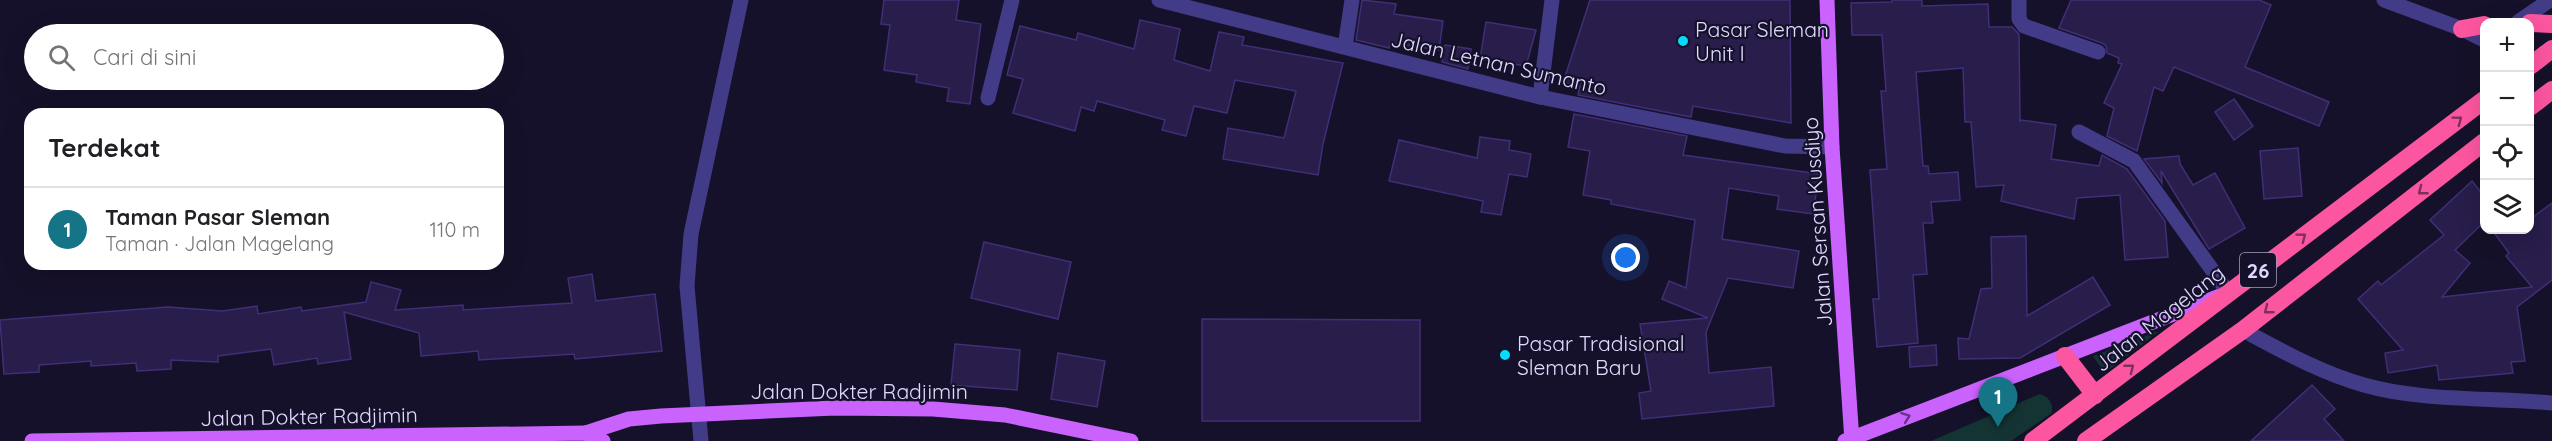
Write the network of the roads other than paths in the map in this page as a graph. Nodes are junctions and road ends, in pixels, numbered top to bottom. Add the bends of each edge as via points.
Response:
1 (741, 0) edge
2 (1012, 0) edge
3 (1160, 0) edge
4 (1352, 0) edge
5 (1552, 0) edge
6 (1827, 0) edge
7 (2019, 0) edge
8 (2384, 0) edge
9 (2550, 0) edge
10 (2524, 18) edge
11 (2534, 23) edge
12 (2552, 24) edge
13 (2480, 27) edge
14 (2462, 29) junction
15 (2480, 38) edge
16 (1345, 47) junction
17 (2552, 49) edge
18 (2098, 52) dead end
19 (2534, 62) edge
20 (2552, 90) edge
21 (1540, 97) junction
22 (988, 98) dead end
23 (2480, 103) edge
24 (2534, 103) edge
25 (2079, 132) dead end
26 (2480, 145) edge
27 (1832, 147) junction
28 (2228, 292) junction
29 (2243, 330) junction
30 (2065, 356) junction
31 (2095, 395) junction
32 (2552, 402) edge
33 (700, 413) junction
34 (586, 433) junction
35 (1849, 440) edge
36 (32, 441) edge
37 (603, 441) edge
38 (701, 441) edge
39 (1131, 441) edge
40 (2033, 441) edge
41 (2086, 441) edge

1 - 33 street via 691,234 687,286
2 - 22 street
3 - 16 street, Jalan Letnan Sumanto
4 - 16 street
5 - 21 street
6 - 27 main road, Jalan Sersan Kusdiyo
7 - 18 street via 2019,19 2024,26
8 - 14 street
9 - 10 street
11 - 12 highway
13 - 14 highway
14 - 15 street
16 - 21 street, Jalan Letnan Sumanto
17 - 19 highway
20 - 24 highway
21 - 27 street, Jalan Letnan Sumanto via 1785,146
28 -> 23 highway, Jalan Magelang / 26
25 - 28 street via 2134,161
26 -> 29 highway, 26
27 - 35 main road, Jalan Sersan Kusdiyo
28 - 30 main road
31 -> 28 highway, Jalan Magelang / 26
29 - 32 street via 2314,368 2366,385 2416,394
29 - 41 highway, 26
30 - 31 highway
35 -> 30 main road
31 - 40 highway, Jalan Magelang / 26
33 - 34 main road, Jalan Dokter Radjimin via 629,419
33 - 38 street
33 - 39 main road, Jalan Dokter Radjimin via 835,408 965,411 1005,415
34 - 36 main road, Jalan Dokter Radjimin
34 - 37 main road, Jalan Dokter Radjimin

